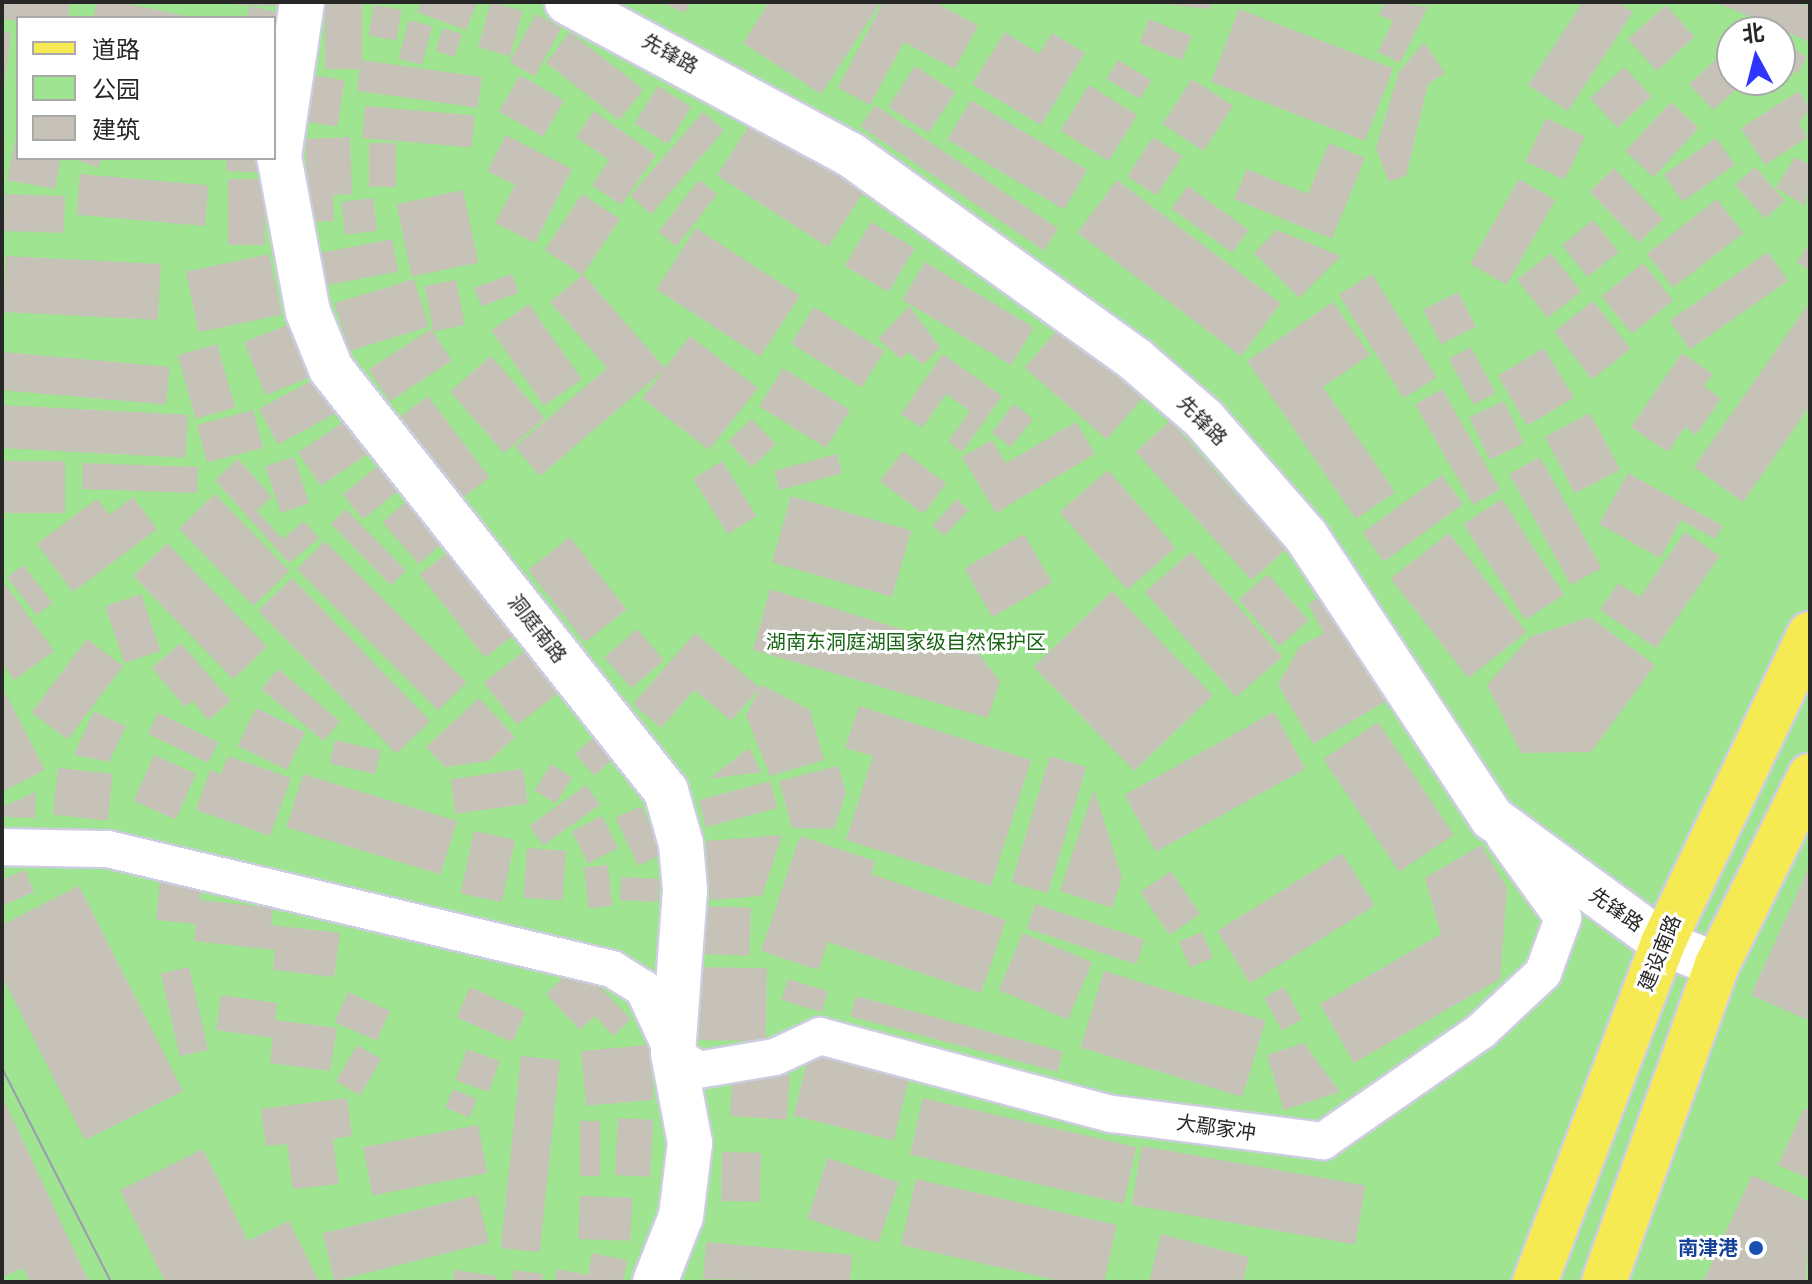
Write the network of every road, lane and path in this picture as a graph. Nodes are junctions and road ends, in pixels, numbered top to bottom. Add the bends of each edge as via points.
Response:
1 (302, 2) edge
2 (567, 2) edge
3 (1810, 634) edge
4 (1810, 776) edge
5 (1492, 818) junction
6 (2, 847) edge
7 (1663, 943) junction
8 (1717, 965) junction
9 (673, 1053) junction
10 (655, 1282) edge
11 (1535, 1282) edge
12 (1604, 1282) edge

1 - 9 main road, 洞庭南路 via 279,156 308,312 331,369 666,791 685,890
2 - 5 main road, 先锋路 via 851,155 1020,271 1193,409 1306,536
3 - 7 main road, 建设南路
4 - 8 main road
5 - 7 main road, 先锋路
5 - 9 street, 大鄢家冲 via 1563,918 1543,973 1481,1031 1323,1141 1112,1114 820,1036 775,1057 698,1070
6 - 9 street via 108,849 547,949 643,988
7 - 8 main road, 先锋路
7 - 11 main road, 建设南路
8 - 12 main road
9 - 10 main road, 洞庭南路 via 690,1143 681,1216

